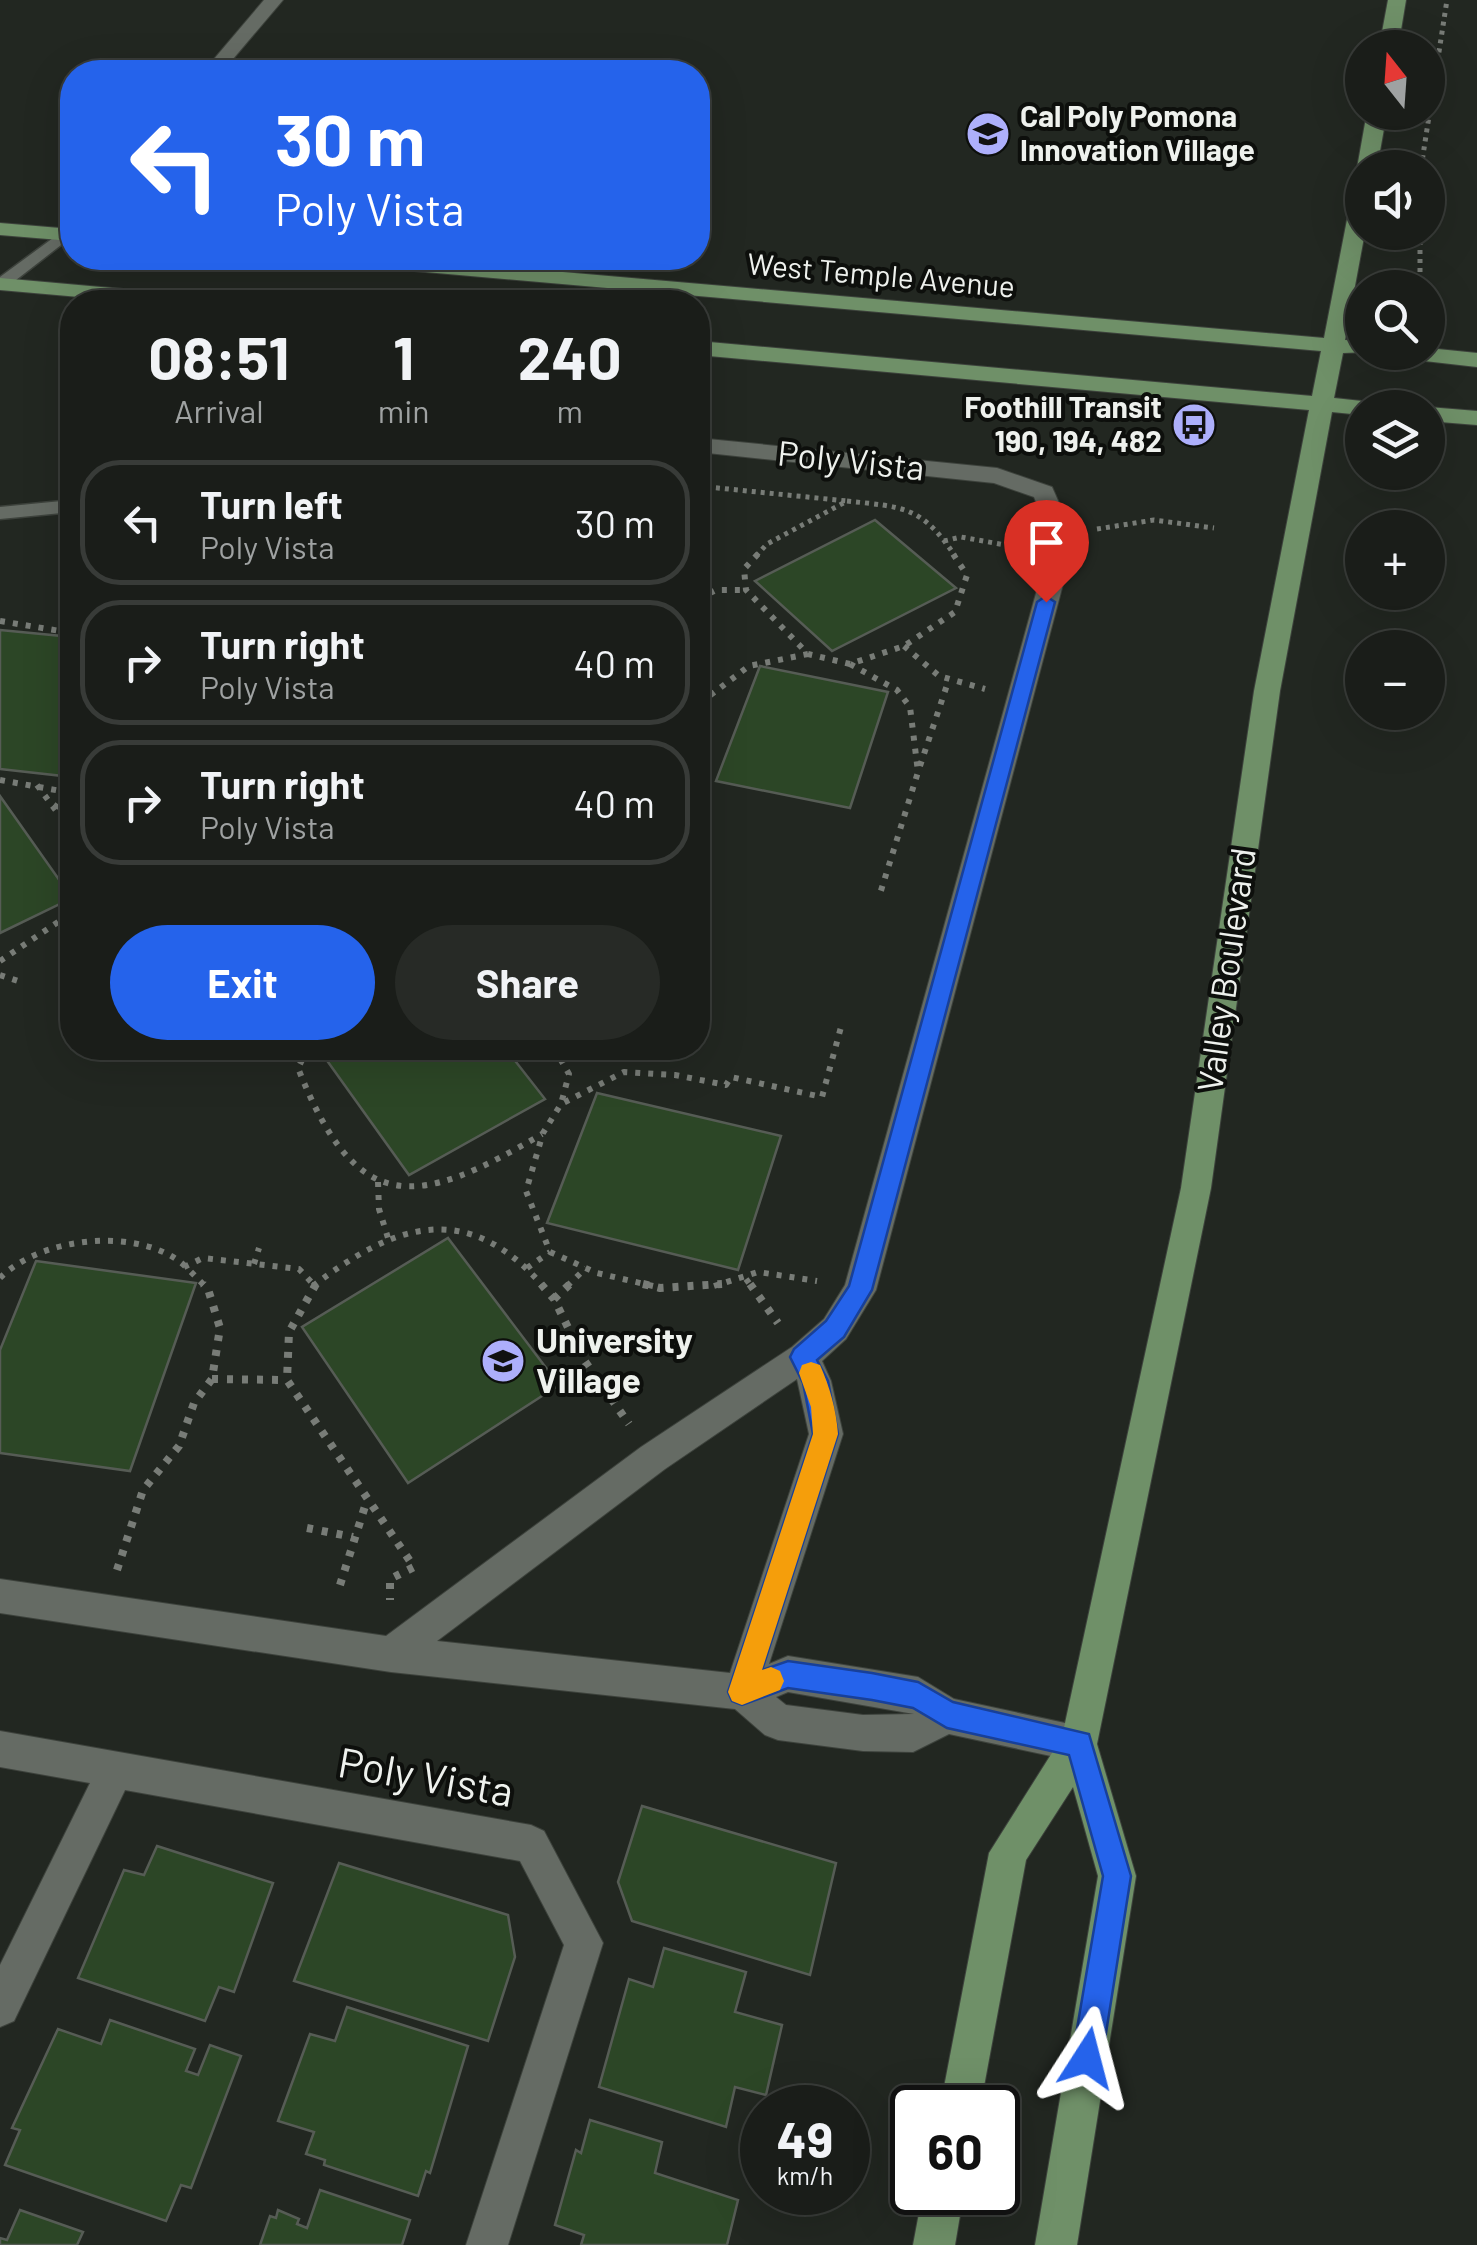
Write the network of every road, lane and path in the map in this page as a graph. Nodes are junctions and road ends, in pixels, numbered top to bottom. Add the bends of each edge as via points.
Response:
1 (274, 0) edge
2 (1396, 0) edge
3 (1446, 0) edge
4 (1391, 30) edge
5 (222, 60) edge
6 (1424, 150) edge
7 (0, 229) edge
8 (60, 232) edge
9 (60, 240) edge
10 (1351, 250) edge
11 (472, 270) edge
12 (1, 284) edge
13 (68, 290) edge
14 (699, 290) edge
15 (710, 291) edge
16 (1336, 346) junction
17 (1345, 347) edge
18 (710, 349) edge
19 (1445, 356) edge
20 (1477, 360) edge
21 (1324, 405) junction
22 (1345, 407) edge
23 (1445, 415) edge
24 (1477, 418) edge
25 (710, 447) edge
26 (710, 487) edge
27 (846, 501) junction
28 (60, 507) edge
29 (0, 513) edge
30 (1214, 528) dead end
31 (1063, 539) junction
32 (944, 541) junction
33 (746, 590) junction
34 (710, 593) edge
35 (0, 621) edge
36 (60, 631) edge
37 (904, 646) junction
38 (808, 654) junction
39 (850, 664) junction
40 (948, 682) junction
41 (710, 691) edge
42 (1020, 697) junction
43 (918, 772) junction
44 (0, 780) edge
45 (36, 784) junction
46 (60, 790) edge
47 (60, 802) edge
48 (54, 808) junction
49 (60, 816) edge
50 (879, 897) dead end
51 (60, 921) edge
52 (0, 962) edge
53 (0, 976) edge
54 (22, 982) dead end
55 (841, 1027) dead end
56 (302, 1060) edge
57 (561, 1060) edge
58 (561, 1104) junction
59 (543, 1133) junction
60 (378, 1182) junction
61 (388, 1238) junction
62 (259, 1248) dead end
63 (550, 1252) junction
64 (254, 1264) junction
65 (184, 1266) junction
66 (527, 1268) junction
67 (586, 1268) junction
68 (0, 1278) edge
69 (746, 1279) junction
70 (314, 1285) junction
71 (860, 1290) junction
72 (554, 1300) junction
73 (802, 1357) junction
74 (212, 1378) junction
75 (287, 1380) junction
76 (653, 1458) junction
77 (367, 1500) junction
78 (307, 1528) dead end
79 (354, 1537) junction
80 (340, 1584) dead end
81 (0, 1596) edge
82 (103, 1614) junction
83 (391, 1654) junction
84 (742, 1692) junction
85 (947, 1715) junction
86 (1079, 1744) junction
87 (0, 1749) edge
88 (116, 1769) junction
89 (0, 2007) edge
90 (964, 2085) edge
91 (940, 2215) edge
92 (487, 2245) edge
93 (934, 2245) edge
94 (1056, 2245) edge

1 - 5 street
2 - 4 main road
3 - 6 path
7 - 8 main road
9 - 12 lane
10 - 16 main road, Valley Boulevard
11 - 14 main road, West Temple Avenue
12 - 13 main road
15 - 16 main road, West Temple Avenue
16 - 17 main road, West Temple Avenue
16 - 21 main road, Valley Boulevard
18 - 21 main road
19 - 20 main road
21 - 22 main road
21 - 86 main road, Valley Boulevard via 1267,691 1196,1188
23 - 24 main road
25 - 31 street, Poly Vista via 997,476 1044,492
26 - 27 path
27 - 32 path via 906,508
27 - 33 path via 767,544 744,569
28 - 29 lane
30 - 31 path via 1130,521
31 - 32 path via 1028,549 961,537
31 - 42 street
32 - 37 path via 967,575 964,592 955,612
33 - 34 path
33 - 38 path
35 - 36 path
37 - 39 path
37 - 40 path via 922,669
38 - 39 path
38 - 41 path via 765,659 732,672
39 - 43 path via 898,690 910,707
40 - 42 path
40 - 43 path
42 - 71 street
43 - 50 path
44 - 45 path
45 - 46 path
45 - 48 path
47 - 48 path
48 - 49 path
51 - 52 path
53 - 54 path
55 - 58 path via 822,1097 731,1078 726,1085 624,1072
56 - 60 path via 298,1068 311,1106
57 - 58 path via 569,1074
58 - 59 path
59 - 60 path via 458,1177 415,1185
59 - 63 path via 526,1191
60 - 61 path
61 - 66 path via 454,1228 495,1243
61 - 70 path
62 - 64 path
63 - 66 path
63 - 67 path
64 - 65 path via 203,1258
64 - 70 path via 298,1270
65 - 68 path via 121,1241 67,1242
65 - 74 path via 208,1289 220,1328
66 - 72 path
67 - 69 path via 660,1288 712,1288
67 - 72 path
69 - 71 path via 770,1272
69 - 73 path
70 - 75 path via 288,1332
71 - 73 street via 835,1329
72 - 76 path via 584,1360
73 - 76 street
73 - 84 street via 815,1381 826,1434
74 - 75 path
74 - 82 path via 194,1403 179,1446 143,1490
75 - 77 path
76 - 83 street
77 - 79 path
77 - 83 path via 414,1567 390,1579
78 - 79 path
79 - 80 path
81 - 82 street
82 - 83 street
83 - 84 street
84 - 85 street via 788,1674 918,1695
84 - 85 street via 778,1722 863,1733 914,1734
85 - 86 street
86 - 90 main road, Valley Boulevard via 1008,1853
86 - 94 main road, Valley Boulevard via 1117,1876
87 - 88 street, Poly Vista
88 - 89 street
88 - 92 street, Poly Vista via 530,1844 584,1943
91 - 93 main road

